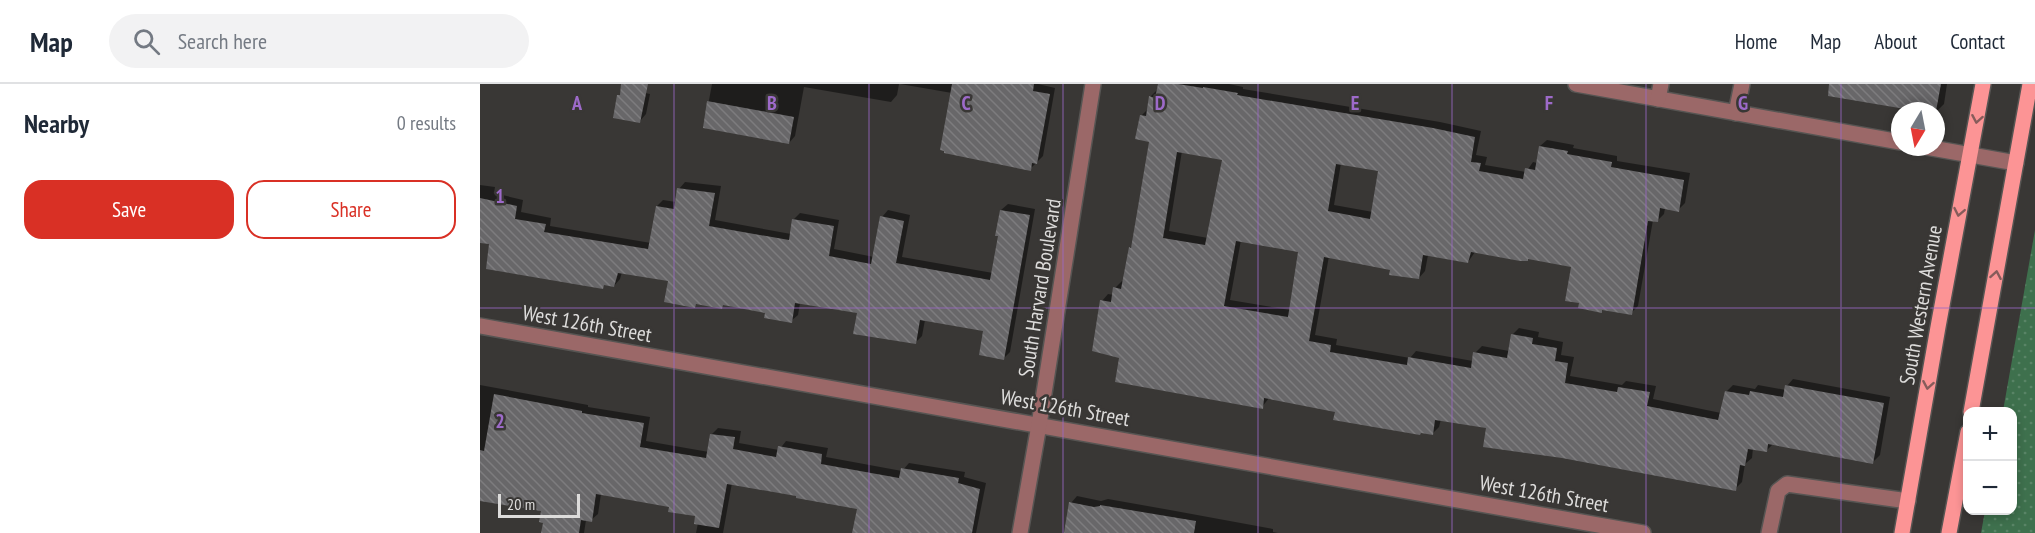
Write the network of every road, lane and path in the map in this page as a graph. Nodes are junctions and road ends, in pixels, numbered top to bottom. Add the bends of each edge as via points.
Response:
1 (1093, 84) edge
2 (1576, 84) edge
3 (1742, 84) edge
4 (1983, 84) edge
5 (2030, 84) edge
6 (1660, 91) edge
7 (1736, 113) junction
8 (1891, 140) edge
9 (1945, 150) edge
10 (1970, 155) junction
11 (2016, 163) junction
12 (480, 326) edge
13 (1972, 407) edge
14 (1039, 425) junction
15 (1963, 459) edge
16 (1908, 501) junction
17 (1020, 533) edge
18 (1643, 533) edge
19 (1769, 533) edge
20 (1902, 533) edge
21 (1949, 533) edge

1 - 14 street, South Harvard Boulevard
2 - 6 street
3 - 7 street
4 -> 10 main road, South Western Avenue
5 - 11 main road
6 - 7 street
7 - 8 street
9 - 10 street
10 - 11 street
10 -> 16 main road, South Western Avenue
13 -> 11 main road
12 - 14 street, West 126th Street
14 - 17 street, South Harvard Boulevard
14 - 18 street, West 126th Street
15 - 21 main road
16 - 19 street via 1787,484 1778,491
16 - 20 main road, South Western Avenue

